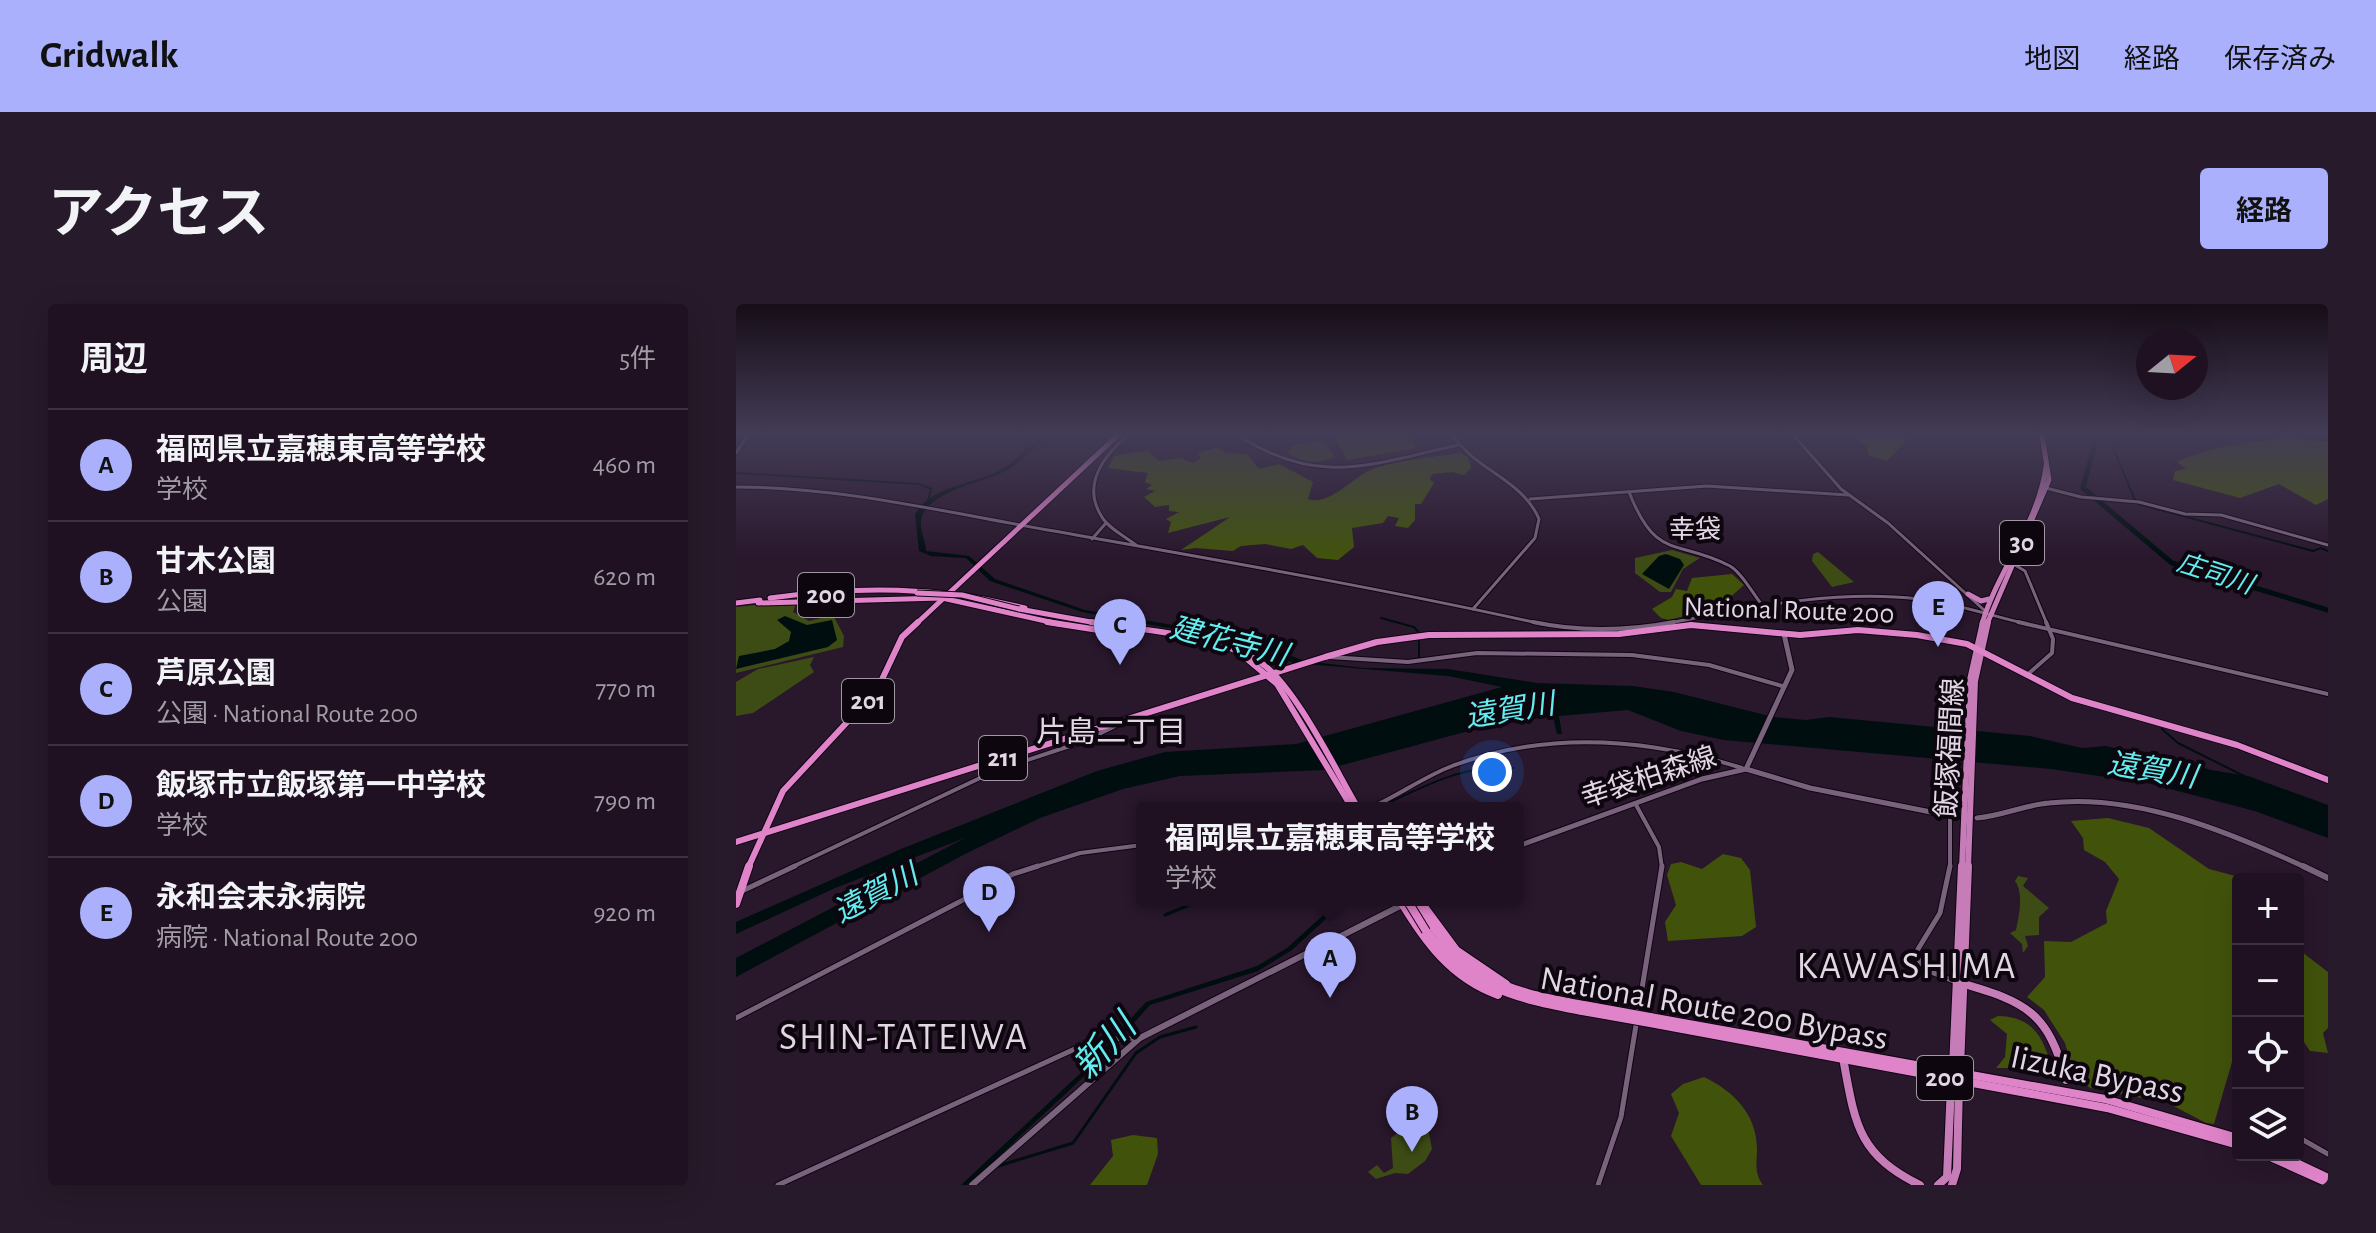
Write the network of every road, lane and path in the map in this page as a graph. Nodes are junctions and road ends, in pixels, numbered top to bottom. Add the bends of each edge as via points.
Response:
1 (1073, 476) edge
2 (1096, 476) edge
3 (1499, 476) edge
4 (1831, 476) edge
5 (2049, 476) edge
6 (736, 488) edge
7 (2045, 488) junction
8 (1629, 492) junction
9 (1848, 495) junction
10 (1530, 499) junction
11 (1106, 523) junction
12 (1019, 525) junction
13 (1092, 539) junction
14 (2328, 545) edge
15 (1140, 547) junction
16 (2010, 562) junction
17 (949, 591) junction
18 (1968, 594) junction
19 (942, 598) junction
20 (1991, 598) junction
21 (758, 602) junction
22 (736, 604) edge
23 (1762, 605) junction
24 (1017, 610) junction
25 (1472, 610) junction
26 (1988, 613) junction
27 (1681, 623) junction
28 (1119, 629) junction
29 (2049, 629) junction
30 (1784, 634) junction
31 (1149, 637) junction
32 (1977, 648) junction
33 (1322, 658) junction
34 (1272, 674) junction
35 (2026, 675) junction
36 (1782, 687) junction
37 (2328, 694) edge
38 (1125, 720) junction
39 (1746, 768) junction
40 (2328, 780) edge
41 (1352, 802) edge
42 (1382, 802) edge
43 (1635, 803) junction
44 (1953, 817) joint
45 (1977, 818) dead end
46 (764, 833) junction
47 (736, 842) edge
48 (1524, 844) edge
49 (1136, 846) edge
50 (2328, 878) edge
51 (737, 894) edge
52 (736, 904) edge
53 (1399, 906) edge
54 (1412, 906) edge
55 (1412, 906) edge
56 (1414, 906) edge
57 (1959, 982) junction
58 (1522, 997) junction
59 (736, 1018) edge
60 (1650, 1020) junction
61 (1140, 1038) junction
62 (1843, 1058) junction
63 (1956, 1068) dead end
64 (2066, 1080) junction
65 (2008, 1082) junction
66 (2132, 1106) junction
67 (2232, 1136) edge
68 (2304, 1139) edge
69 (2232, 1143) edge
70 (2328, 1154) edge
71 (2280, 1161) edge
72 (2291, 1161) edge
73 (2328, 1181) edge
74 (778, 1185) edge
75 (972, 1185) edge
76 (1598, 1185) edge
77 (1920, 1185) edge
78 (1938, 1185) edge
79 (1952, 1185) edge

1 - 12 highway, 201
2 - 11 street
3 - 10 street
4 - 9 street
5 - 7 main road, 飯塚福間線 / 30
6 - 12 street via 782,487
7 - 14 street via 2188,515 2221,515
7 - 16 main road, 飯塚福間線 / 30
8 - 9 street via 1707,486
8 - 10 street
8 - 23 street via 1641,522 1660,540 1732,567
9 - 18 street
10 - 25 street via 1539,519 1535,538
11 - 13 street
11 - 15 street
12 - 13 street
12 - 17 highway, 201
13 - 15 street
15 - 25 street via 1391,590
16 - 20 main road, 飯塚福間線 / 30
16 - 26 main road, 飯塚福間線 / 30
16 - 29 street via 2025,571
17 - 19 highway, 201
17 - 21 highway via 830,593
17 - 28 highway
18 - 20 main road via 1981,601
18 - 26 street
19 - 21 highway
19 - 31 highway via 1066,626
19 - 46 highway, 201 via 902,637 873,695 783,791
20 - 26 main road, 飯塚福間線 / 30
21 - 22 highway, 200
21 - 24 highway, 200, bridge via 916,594
23 - 26 street via 1880,595
23 - 27 street
24 - 28 highway, 200
24 - 31 highway, 200
25 - 27 street via 1570,630
26 - 29 street
26 - 32 main road, 飯塚福間線 / 30
27 - 30 highway, National Route 200
27 - 33 highway, National Route 200 via 1619,634 1419,635
28 - 34 highway, 200 via 1226,646 1253,657
29 - 35 street via 2052,653
29 - 37 street
30 - 32 highway, National Route 200 via 1868,630 1949,639
30 - 36 main road, 幸袋柏森線 via 1792,670
31 - 34 highway, 200 via 1225,650
32 - 35 highway, National Route 200
32 - 57 main road, 飯塚福間線 / 30
33 - 34 highway, National Route 200
33 - 36 street via 1408,662 1477,653 1632,655 1709,665
34 - 38 highway, 211
34 - 41 highway, 200
35 - 40 highway, National Route 200 via 2088,703 2237,745
36 - 39 main road, 幸袋柏森線
38 - 46 highway, 211
38 - 51 street via 1085,741 997,770
39 - 42 street via 1672,749 1600,739 1554,741 1454,765
39 - 43 main road, 幸袋柏森線
39 - 44 main road via 1810,788
43 - 48 main road, 幸袋柏森線
43 - 76 street via 1659,847 1663,873 1621,1117
44 - 57 street via 1953,851 1940,913 1917,943 1915,954 1926,970
45 - 50 main road via 2023,805 2061,802 2159,814 2236,837
46 - 47 highway, 211
46 - 51 highway, 201
49 - 59 street via 1080,853 1013,874
51 - 52 highway, 201
53 - 61 main road
54 - 58 highway, National Route 200 Bypass / 200, bridge via 1446,958 1465,974
55 - 58 highway via 1441,961 1464,980 1486,992
56 - 58 highway via 1462,958
57 - 63 main road, 飯塚福間線 / 30
57 - 64 main road via 2017,1001 2044,1020 2056,1038
58 - 60 highway, National Route 200 Bypass / 200, bridge
60 - 62 highway, National Route 200 Bypass / 200
60 - 65 highway, Iizuka Bypass / 200
61 - 74 street via 1077,1048
61 - 75 main road
62 - 69 highway, National Route 200 Bypass / 200 via 2107,1108
62 - 77 main road via 1866,1149 1883,1168
64 - 65 main road via 2055,1088
64 - 66 main road via 2085,1093
65 - 66 highway, Iizuka Bypass / 200
66 - 67 highway, Iizuka Bypass / 200
68 - 70 street
71 - 73 highway
72 - 73 highway
78 - 79 main road via 1947,1177 1955,1085 1957,1169

